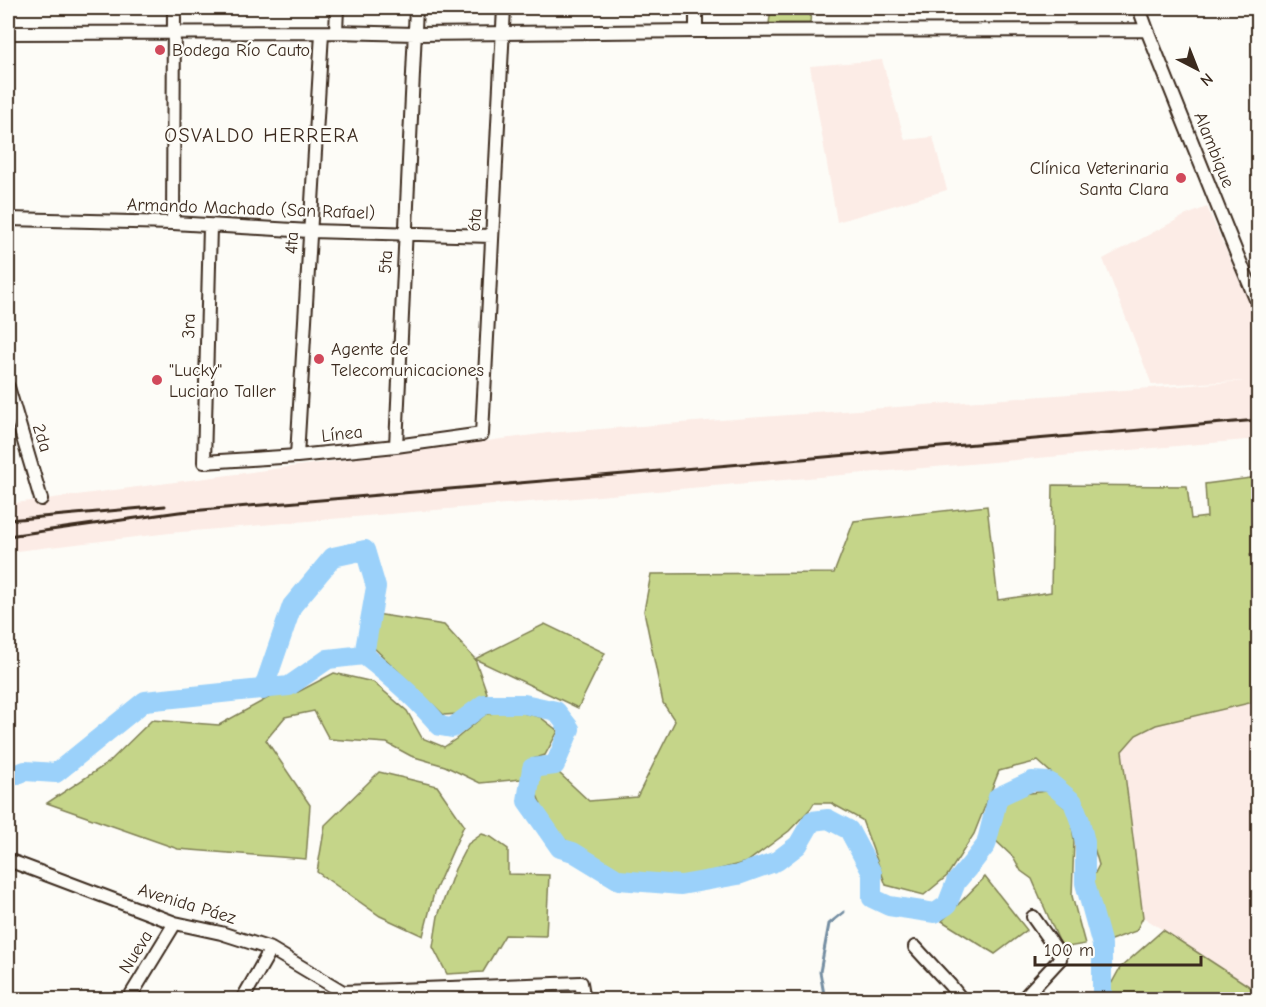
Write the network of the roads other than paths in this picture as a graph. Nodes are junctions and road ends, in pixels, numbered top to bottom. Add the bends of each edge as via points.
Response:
1 (174, 8) edge
2 (337, 8) edge
3 (416, 8) edge
4 (504, 8) edge
5 (696, 8) edge
6 (1139, 8) edge
7 (1147, 30) junction
8 (696, 31) junction
9 (336, 32) junction
10 (503, 32) junction
11 (8, 33) edge
12 (174, 33) junction
13 (322, 33) junction
14 (415, 34) junction
15 (8, 219) edge
16 (173, 223) junction
17 (210, 226) junction
18 (310, 231) junction
19 (406, 233) junction
20 (492, 236) junction
21 (1258, 304) edge
22 (8, 387) edge
23 (482, 434) joint
24 (396, 446) junction
25 (297, 456) junction
26 (204, 462) joint
27 (41, 499) dead end
28 (8, 860) edge
29 (1033, 917) dead end
30 (175, 923) junction
31 (915, 947) dead end
32 (271, 949) junction
33 (343, 996) edge
34 (128, 999) edge
35 (242, 999) edge
36 (584, 999) edge
37 (962, 999) edge
38 (1022, 999) edge

1 - 12 street
2 - 9 street
3 - 14 street, 5ta
4 - 10 street, 6ta
5 - 8 street
6 - 7 street, Alambique
7 - 8 street
7 - 21 street, Alambique
8 - 10 street
9 - 13 street
9 - 14 street
10 - 14 street
10 - 20 street, 6ta
11 - 12 street
12 - 13 street
12 - 16 street
13 - 18 street, 4ta
14 - 19 street, 5ta
15 - 16 street, Armando Machado (San Rafael)
16 - 17 street, Armando Machado (San Rafael)
17 - 18 street, Armando Machado (San Rafael)
17 - 26 street, 3ra
18 - 19 street, Armando Machado (San Rafael)
18 - 25 street, 4ta
19 - 20 street, Armando Machado (San Rafael)
19 - 24 street, 5ta
20 - 23 street, 6ta
22 - 27 street, 2da
23 - 24 street, Línea
24 - 25 street, Línea
25 - 26 street, Línea
28 - 30 street, Avenida Páez
29 - 38 street via 1060,959
30 - 32 street, Avenida Páez
30 - 34 street, Nueva
31 - 37 street
32 - 33 street, Avenida Páez
32 - 35 street
33 - 36 street via 581,982

